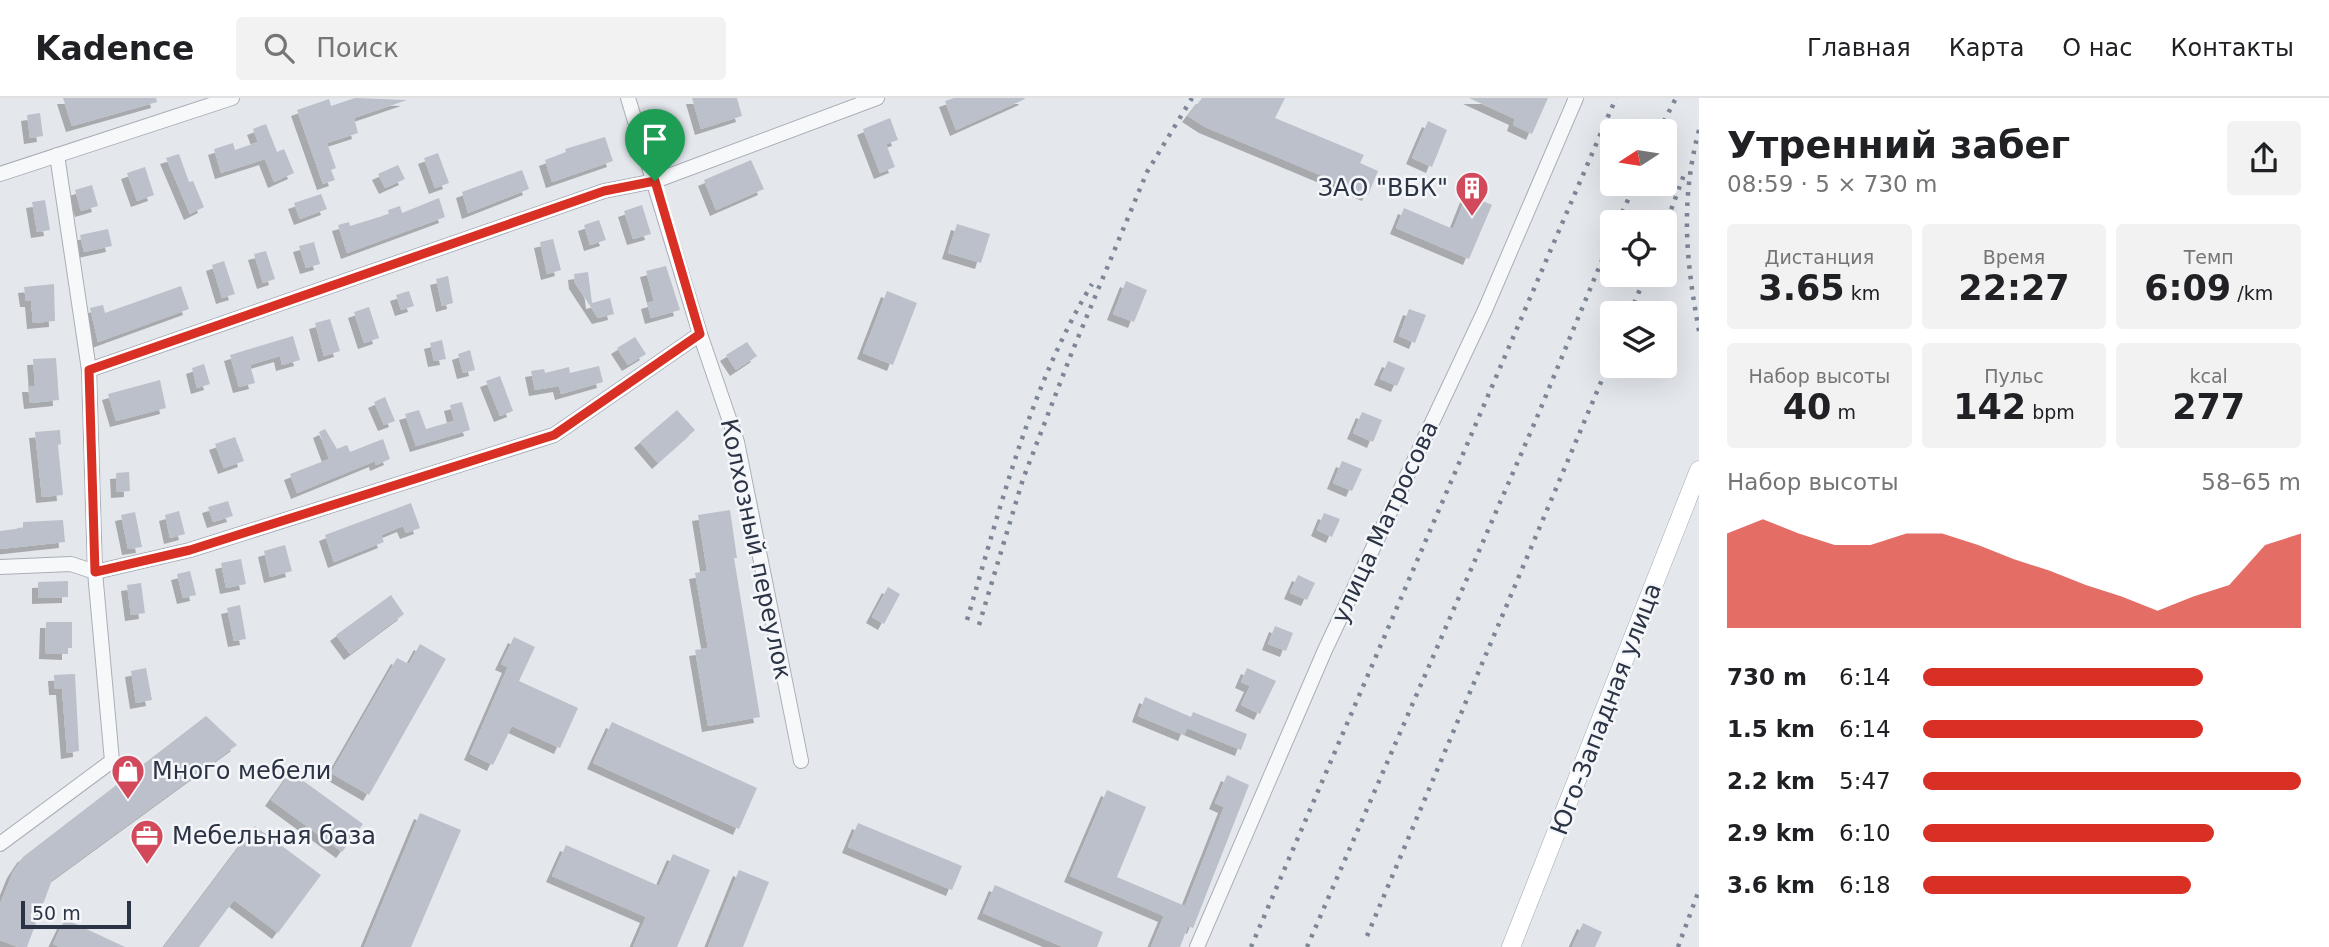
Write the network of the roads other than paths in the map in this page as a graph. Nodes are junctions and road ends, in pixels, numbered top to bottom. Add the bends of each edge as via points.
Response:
1 (232, 98) edge
2 (628, 98) edge
3 (877, 98) edge
4 (1576, 98) edge
5 (57, 155) junction
6 (0, 174) edge
7 (655, 181) junction
8 (700, 334) junction
9 (89, 370) junction
10 (1699, 470) edge
11 (0, 567) edge
12 (95, 572) junction
13 (801, 761) dead end
14 (0, 844) edge
15 (1197, 947) edge
16 (1511, 947) edge

1 - 5 street
2 - 7 street, Колхозный переулок
3 - 7 street
4 - 15 street, улица Матросова via 1485,310 1325,650
5 - 6 street
5 - 9 street
7 - 8 street, Колхозный переулок
7 - 9 street via 604,191
8 - 12 street via 554,435 190,550
8 - 13 street, Колхозный переулок via 737,442
9 - 12 street
10 - 16 main road, Юго-Западная улица
11 - 12 street via 71,564
12 - 14 street via 111,761

